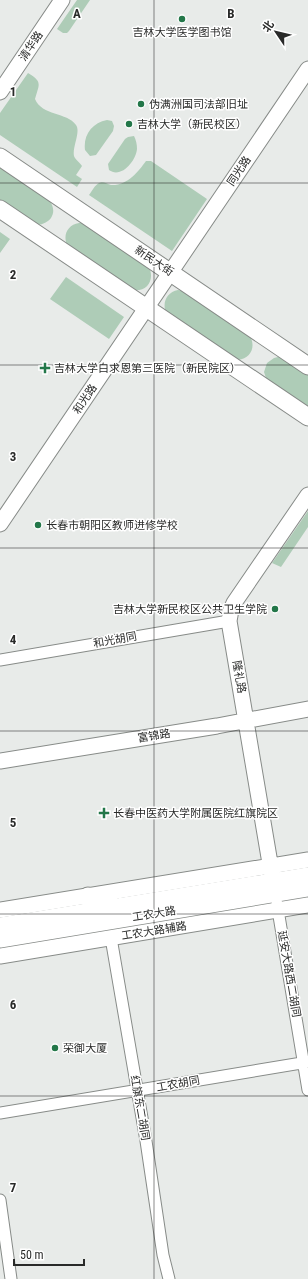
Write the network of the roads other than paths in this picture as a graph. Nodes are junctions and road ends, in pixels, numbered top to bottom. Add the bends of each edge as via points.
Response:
1 (62, 0) edge
2 (308, 69) edge
3 (0, 92) edge
4 (0, 157) edge
5 (0, 209) edge
6 (171, 273) junction
7 (147, 308) junction
8 (308, 366) edge
9 (308, 417) edge
10 (308, 495) edge
11 (0, 524) edge
12 (229, 620) junction
13 (0, 660) edge
14 (308, 709) edge
15 (247, 720) junction
16 (0, 762) edge
17 (308, 860) edge
18 (308, 876) edge
19 (274, 888) junction
20 (308, 888) edge
21 (88, 896) junction
22 (308, 905) edge
23 (116, 907) junction
24 (0, 910) edge
25 (0, 926) edge
26 (111, 938) junction
27 (0, 939) edge
28 (0, 956) edge
29 (306, 1063) edge
30 (308, 1090) edge
31 (137, 1091) junction
32 (0, 1113) edge
33 (0, 1200) edge
34 (12, 1279) edge
35 (169, 1279) edge

1 - 3 street, 清华路
2 - 6 street, 同光路
4 - 6 main road, 新民大街
5 - 7 main road
6 - 7 street, 和光路
6 - 8 main road, 新民大街
7 - 9 main road
7 - 11 street, 和光路
10 - 12 street, 隆礼路 via 234,603
12 - 13 street, 和光胡同
12 - 15 street, 隆礼路
14 - 15 street, 富锦路
15 - 16 street, 富锦路
15 - 19 street, 隆礼路
17 - 19 street, 工农大路辅路
18 - 19 main road, 工农大路
19 - 20 main road, 工农大路
19 - 21 street, 工农大路辅路
19 - 22 street, 工农大路辅路
19 - 23 main road, 工农大路
19 - 26 street, 工农大路辅路
19 - 27 main road, 工农大路
19 - 29 street, 延安大路西二胡同
21 - 23 main road
21 - 24 street, 工农大路辅路
23 - 25 main road, 工农大路
26 - 28 street, 工农大路辅路
26 - 31 street, 红旗东二胡同
29 - 30 street, 延安大路西二胡同
29 - 31 street, 工农胡同
31 - 32 street, 工农胡同
31 - 35 street, 红旗东二胡同
33 - 34 street

